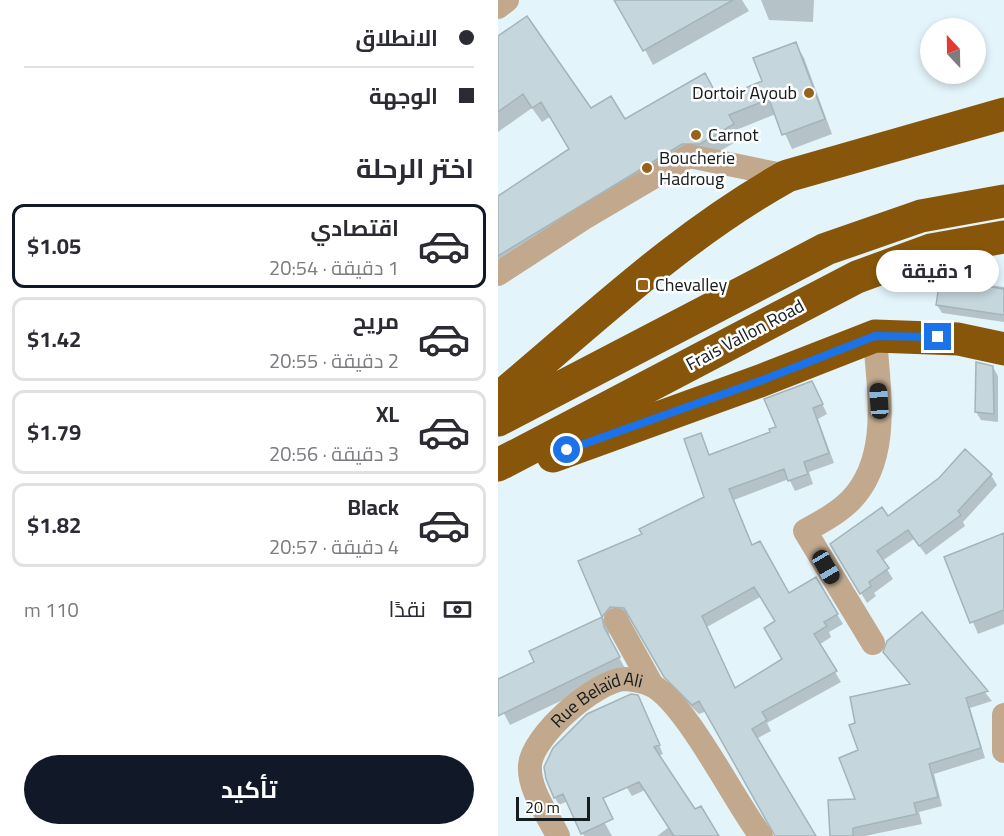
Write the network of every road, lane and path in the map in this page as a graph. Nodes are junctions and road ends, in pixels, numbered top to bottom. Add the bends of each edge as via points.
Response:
1 (507, 0) edge
2 (498, 7) edge
3 (1004, 114) edge
4 (787, 176) junction
5 (1004, 201) edge
6 (1004, 237) edge
7 (498, 274) edge
8 (875, 336) junction
9 (1004, 349) edge
10 (498, 399) edge
11 (498, 420) edge
12 (498, 465) edge
13 (498, 476) edge
14 (616, 620) dead end
15 (873, 643) dead end
16 (652, 685) junction
17 (1004, 715) edge
18 (1004, 751) edge
19 (558, 836) edge
20 (761, 836) edge

1 - 2 street
3 - 4 highway
4 - 7 street via 689,156
4 - 10 highway via 722,216 620,292
5 - 11 highway via 921,216 826,249
6 - 12 highway, Frais Vallon Road via 931,250 857,277
8 - 9 highway via 958,339
8 - 13 highway
8 - 15 street via 881,423 873,464 852,499 805,531
14 - 16 street
16 - 19 street, Rue Belaïd Ali via 624,679 603,687 567,711 530,761 530,778
16 - 20 street, Rue Belaïd Ali via 680,711
17 - 18 street

